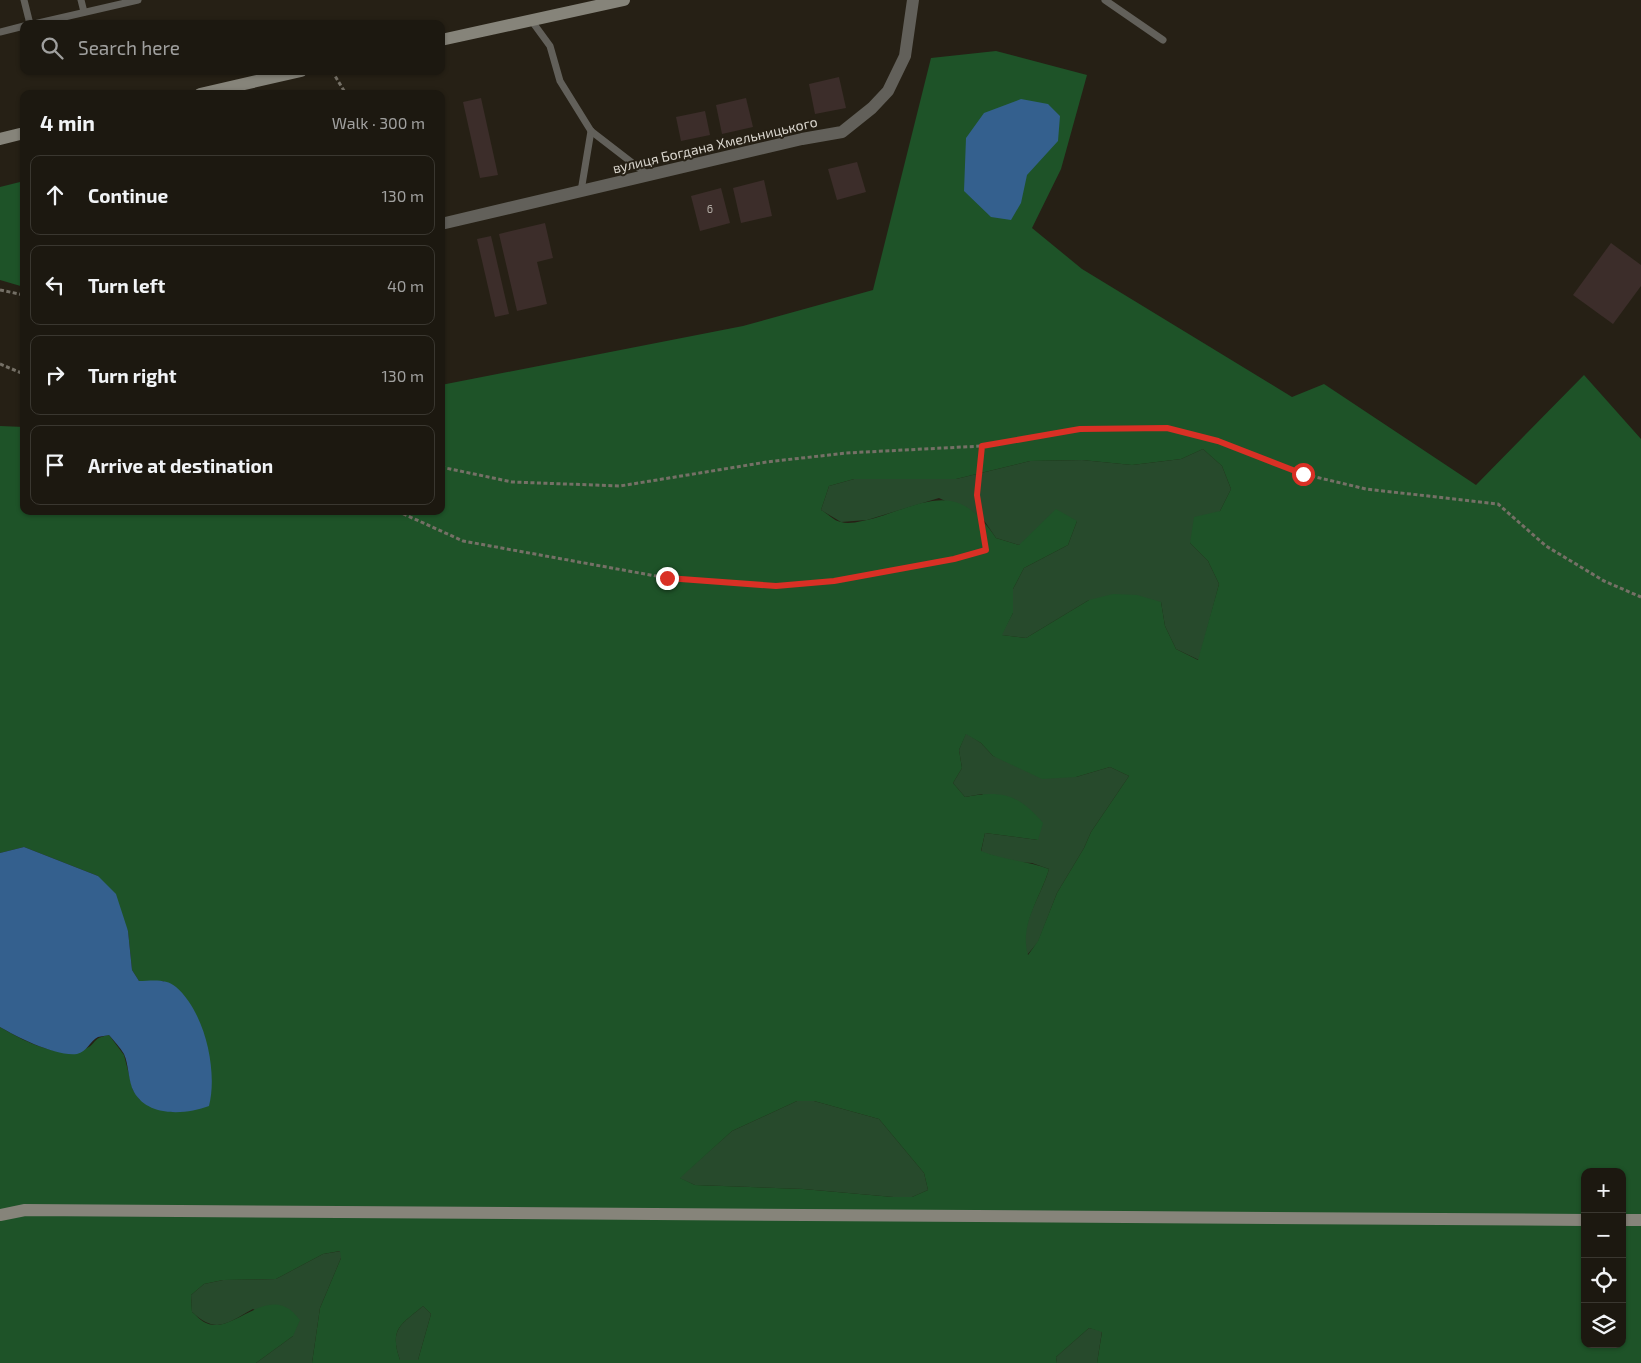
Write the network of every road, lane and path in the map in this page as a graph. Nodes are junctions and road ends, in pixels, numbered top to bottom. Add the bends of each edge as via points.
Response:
1 (24, 0) edge
2 (81, 0) edge
3 (135, 0) edge
4 (624, 0) edge
5 (913, 0) edge
6 (1105, 0) edge
7 (84, 12) junction
8 (29, 20) edge
9 (51, 20) edge
10 (531, 20) junction
11 (20, 27) edge
12 (0, 32) edge
13 (445, 39) edge
14 (1163, 40) dead end
15 (283, 75) edge
16 (334, 75) edge
17 (218, 90) edge
18 (344, 90) edge
19 (591, 131) junction
20 (20, 134) edge
21 (0, 139) edge
22 (649, 176) junction
23 (581, 191) junction
24 (445, 223) edge
25 (0, 290) edge
26 (20, 294) edge
27 (0, 364) edge
28 (20, 372) edge
29 (982, 446) junction
30 (445, 468) edge
31 (406, 515) edge
32 (1641, 597) edge
33 (0, 1215) edge
34 (1581, 1220) edge
35 (1626, 1220) edge
36 (1641, 1220) edge

1 - 8 lane
2 - 7 lane
3 - 7 lane
4 - 10 main road
5 - 22 street, вулиця Богдана Хмельницького via 905,56 888,91 842,132
6 - 14 lane
7 - 9 lane
10 - 13 main road
10 - 19 lane via 550,46 560,81
11 - 12 lane
15 - 17 main road
16 - 18 path
19 - 22 lane
19 - 23 lane
20 - 21 main road
22 - 23 street, вулиця Богдана Хмельницького
23 - 24 street, вулиця Богдана Хмельницького
25 - 26 path
27 - 28 path
29 - 30 path via 846,453 767,462 620,486 512,482
29 - 31 path via 977,495 986,550 834,581 776,586 667,578 463,540
29 - 32 path via 1080,429 1167,428 1218,441 1303,474 1366,489 1498,504 1546,546 1604,581
33 - 34 main road via 25,1210
35 - 36 main road

